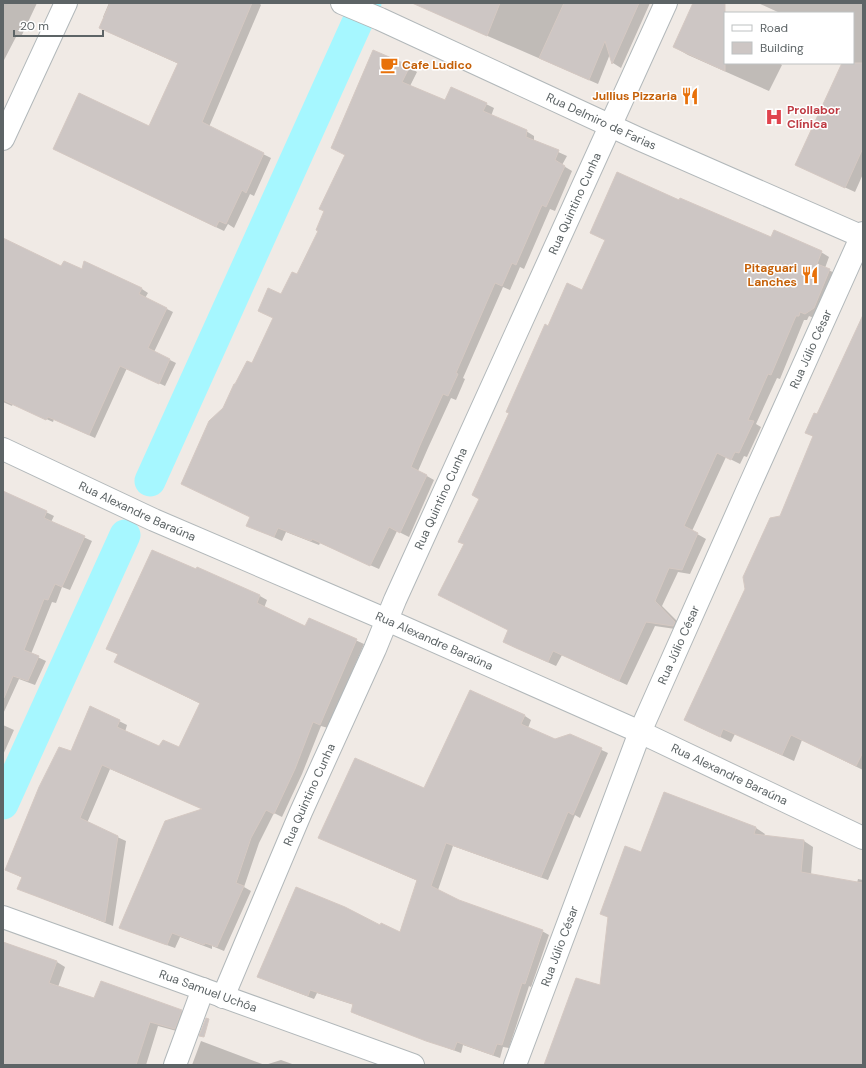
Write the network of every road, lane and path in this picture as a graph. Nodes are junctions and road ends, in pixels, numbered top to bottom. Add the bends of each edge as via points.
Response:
1 (66, 3) edge
2 (666, 3) edge
3 (343, 4) edge
4 (611, 126) junction
5 (3, 138) edge
6 (862, 235) edge
7 (3, 449) edge
8 (387, 620) junction
9 (640, 732) junction
10 (863, 838) edge
11 (3, 917) edge
12 (213, 993) junction
13 (175, 1065) edge
14 (413, 1065) edge
15 (515, 1065) edge

1 - 5 street
2 - 4 street, Rua Quintino Cunha
3 - 4 street, Rua Delmiro de Farias
4 - 6 street, Rua Delmiro de Farias
4 - 8 street, Rua Quintino Cunha
6 - 9 street, Rua Júlio César
7 - 8 street, Rua Alexandre Baraúna via 153,520
8 - 9 street, Rua Alexandre Baraúna
8 - 12 street, Rua Quintino Cunha via 301,812
9 - 10 street, Rua Alexandre Baraúna
9 - 15 street, Rua Júlio César
11 - 12 street, Rua Samuel Uchôa
12 - 13 street, Rua Quintino Cunha
12 - 14 street, Rua Samuel Uchôa

